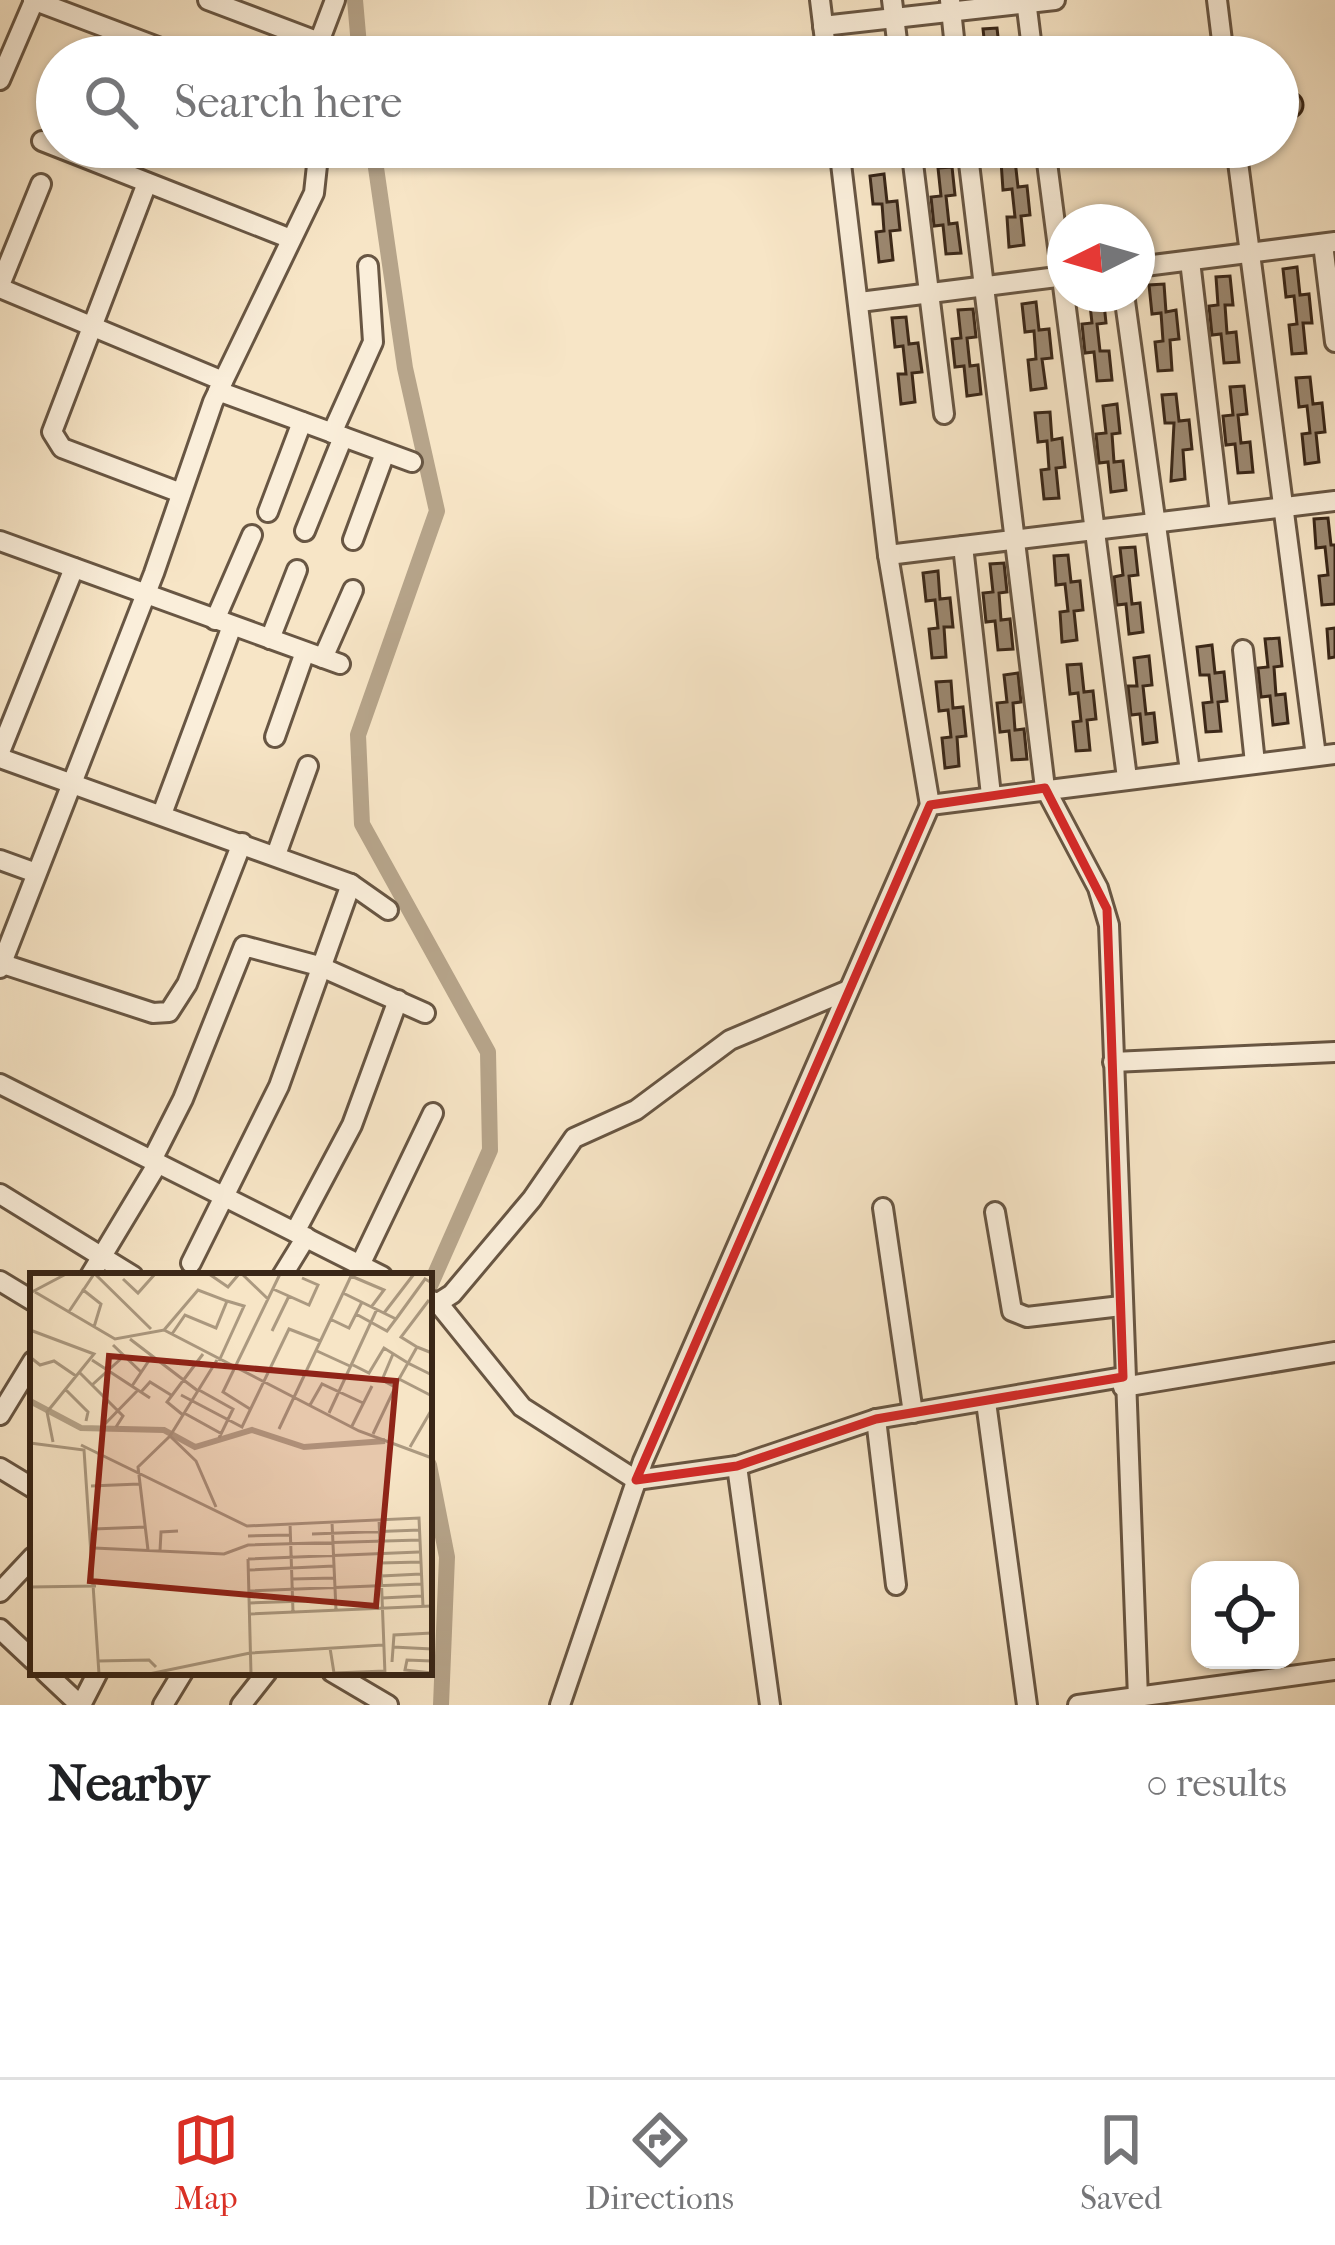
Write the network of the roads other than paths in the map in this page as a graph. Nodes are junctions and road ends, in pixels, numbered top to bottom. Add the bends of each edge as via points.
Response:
1 (33, 0) edge
2 (335, 0) edge
3 (820, 0) edge
4 (1055, 0) edge
5 (1216, 0) edge
6 (1026, 1) edge
7 (219, 2) edge
8 (950, 5) edge
9 (893, 9) edge
10 (823, 26) junction
11 (128, 36) edge
12 (291, 36) edge
13 (324, 36) edge
14 (824, 36) edge
15 (954, 36) edge
16 (1030, 36) edge
17 (1221, 36) edge
18 (0, 80) edge
19 (109, 168) edge
20 (317, 168) edge
21 (842, 168) edge
22 (913, 168) edge
23 (970, 168) edge
24 (1048, 168) edge
25 (1239, 168) edge
26 (147, 183) junction
27 (41, 184) dead end
28 (1053, 204) edge
29 (291, 239) junction
30 (1329, 243) edge
31 (1251, 253) junction
32 (1190, 261) junction
33 (368, 266) dead end
34 (1155, 266) edge
35 (1047, 279) edge
36 (0, 287) edge
37 (984, 287) junction
38 (929, 294) junction
39 (860, 302) junction
40 (1067, 312) edge
41 (1127, 312) edge
42 (90, 325) junction
43 (1335, 342) edge
44 (220, 386) junction
45 (944, 414) dead end
46 (302, 422) junction
47 (337, 435) junction
48 (385, 453) junction
49 (412, 462) dead end
50 (181, 493) junction
51 (1335, 501) edge
52 (1281, 507) junction
53 (268, 512) dead end
54 (1220, 514) junction
55 (1157, 522) junction
56 (1095, 530) junction
57 (305, 531) dead end
58 (251, 535) dead end
59 (1015, 539) junction
60 (353, 540) dead end
61 (0, 541) edge
62 (964, 546) junction
63 (889, 555) junction
64 (74, 568) junction
65 (297, 570) dead end
66 (353, 590) dead end
67 (145, 595) junction
68 (224, 623) junction
69 (270, 639) junction
70 (1243, 650) dead end
71 (323, 658) junction
72 (275, 737) dead end
73 (0, 755) edge
74 (1325, 755) edge
75 (1255, 764) junction
76 (308, 766) dead end
77 (1190, 771) junction
78 (1127, 778) junction
79 (70, 786) junction
80 (1045, 788) junction
81 (991, 795) junction
82 (930, 805) junction
83 (162, 814) junction
84 (242, 843) junction
85 (276, 855) junction
86 (0, 860) edge
87 (36, 873) junction
88 (351, 884) junction
89 (388, 910) dead end
90 (0, 965) edge
91 (319, 966) junction
92 (846, 991) junction
93 (398, 1000) junction
94 (425, 1013) dead end
95 (1335, 1052) edge
96 (1113, 1061) junction
97 (0, 1084) edge
98 (433, 1113) dead end
99 (155, 1161) junction
100 (0, 1194) edge
101 (226, 1197) junction
102 (883, 1208) dead end
103 (995, 1211) dead end
104 (300, 1235) junction
105 (103, 1258) junction
106 (191, 1263) dead end
107 (372, 1272) edge
108 (93, 1273) edge
109 (128, 1273) edge
110 (283, 1273) edge
111 (0, 1281) edge
112 (30, 1298) edge
113 (432, 1301) edge
114 (1121, 1306) junction
115 (1335, 1352) edge
116 (30, 1366) edge
117 (0, 1375) edge
118 (1123, 1382) junction
119 (19, 1384) junction
120 (986, 1402) junction
121 (913, 1412) junction
122 (0, 1415) edge
123 (876, 1419) junction
124 (737, 1466) junction
125 (0, 1468) edge
126 (636, 1480) junction
127 (30, 1486) edge
128 (30, 1560) edge
129 (896, 1585) dead end
130 (0, 1592) edge
131 (0, 1629) edge
132 (30, 1657) edge
133 (1335, 1670) edge
134 (48, 1675) edge
135 (96, 1675) edge
136 (181, 1675) edge
137 (265, 1675) edge
138 (337, 1675) edge
139 (1236, 1684) junction
140 (1138, 1698) junction
141 (1172, 1699) edge
142 (1109, 1703) edge
143 (81, 1705) edge
144 (163, 1705) edge
145 (241, 1705) edge
146 (388, 1705) edge
147 (560, 1705) edge
148 (770, 1705) edge
149 (1027, 1705) edge
150 (1078, 1705) edge
151 (1238, 1705) edge

1 - 11 street
1 - 18 street
2 - 13 street
3 - 10 street
4 - 6 street
5 - 17 street
6 - 8 street
6 - 16 street
7 - 12 street
8 - 9 street
8 - 15 street
9 - 10 street
10 - 14 street
19 - 26 street
20 - 29 street
21 - 39 street
22 - 38 street
23 - 37 street
24 - 28 street
25 - 31 street
26 - 29 street
26 - 42 street
27 - 36 street
29 - 44 street
30 - 31 street
30 - 43 street
31 - 32 street
31 - 52 street
32 - 34 street
32 - 54 street
33 - 47 street via 374,342
35 - 37 street
36 - 42 street
37 - 38 street
37 - 59 street
38 - 39 street
38 - 45 street
39 - 63 street
40 - 56 street
41 - 55 street
42 - 44 street
42 - 50 street via 53,420 55,440
44 - 46 street
44 - 50 street
46 - 47 street
46 - 53 street
47 - 48 street
47 - 57 street
48 - 49 street
48 - 60 street
50 - 67 street
51 - 52 street
52 - 54 street
52 - 74 street
54 - 55 street
55 - 56 street
55 - 77 street
56 - 59 street
56 - 78 street
58 - 68 street
59 - 62 street
59 - 80 street
61 - 64 street
62 - 63 street
62 - 81 street
63 - 82 street
64 - 67 street
64 - 73 street
65 - 69 street
66 - 71 street
67 - 68 street
67 - 79 street
68 - 69 street
68 - 83 street
69 - 71 street
70 - 75 street
71 - 72 street
73 - 79 street
74 - 75 street
75 - 77 street
76 - 85 street
77 - 78 street
78 - 80 street
79 - 83 street
79 - 87 street
80 - 81 street
80 - 96 street via 1107,910
81 - 82 street
82 - 92 street
83 - 84 street
84 - 85 street
84 - 90 street via 169,1012
85 - 88 street
86 - 87 street
87 - 90 street
88 - 89 street
88 - 91 street
91 - 93 street
91 - 99 street via 250,946 239,950
91 - 101 street via 279,1086
92 - 113 street via 730,1040 636,1110 574,1138 532,1199
92 - 126 street
93 - 94 street
93 - 104 street
95 - 96 street
96 - 114 street
97 - 99 street
98 - 107 street
99 - 101 street
99 - 105 street
100 - 105 street
101 - 104 street
101 - 106 street
102 - 121 street
103 - 114 street via 1012,1311 1027,1317
104 - 107 street
104 - 110 street
105 - 108 street
105 - 109 street
111 - 112 street
113 - 126 street via 522,1407
114 - 118 street
115 - 118 street
116 - 119 street
117 - 119 street
118 - 120 street
118 - 140 street
119 - 122 street
120 - 121 street
120 - 149 street
121 - 123 street
123 - 124 street
123 - 129 street
124 - 126 street
124 - 148 street
125 - 127 street
126 - 147 street
128 - 130 street
131 - 132 street
133 - 139 street
134 - 143 street
135 - 143 street
136 - 144 street
137 - 145 street
138 - 146 street
139 - 141 street
139 - 151 street
140 - 141 street
140 - 142 street
142 - 150 street

